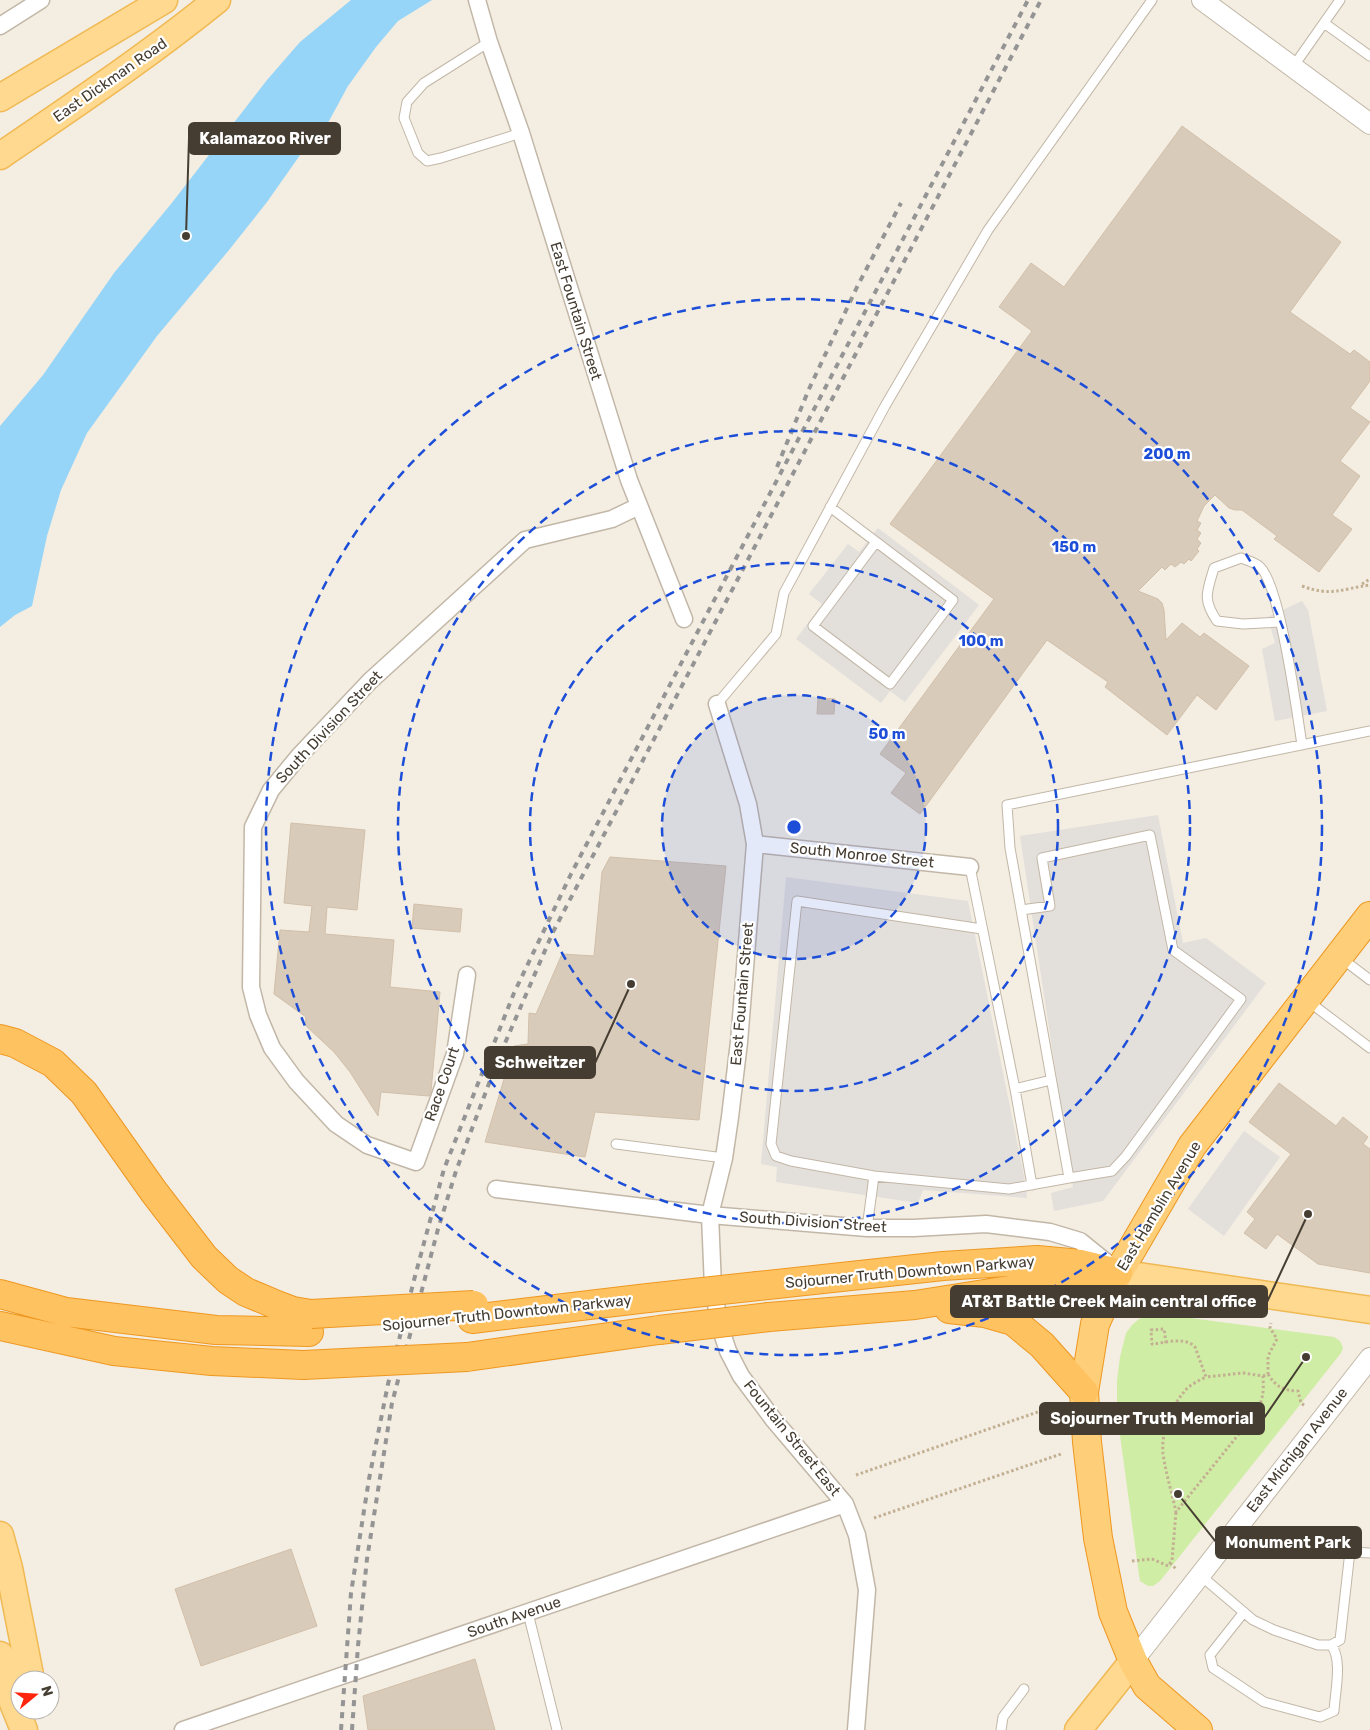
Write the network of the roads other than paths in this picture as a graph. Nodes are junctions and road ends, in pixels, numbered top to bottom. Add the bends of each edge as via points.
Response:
1 (41, 0) edge
2 (164, 0) edge
3 (217, 0) edge
4 (477, 0) edge
5 (1152, 0) edge
6 (1202, 0) edge
7 (1340, 0) edge
8 (1324, 23) junction
9 (0, 26) edge
10 (489, 42) junction
11 (1370, 56) edge
12 (1293, 67) junction
13 (0, 98) edge
14 (1370, 124) edge
15 (521, 133) junction
16 (0, 156) edge
17 (639, 506) junction
18 (830, 507) junction
19 (876, 542) junction
20 (684, 619) dead end
21 (1280, 622) junction
22 (717, 704) joint
23 (1370, 732) edge
24 (1302, 745) junction
25 (755, 844) junction
26 (970, 867) joint
27 (1021, 910) junction
28 (1370, 916) edge
29 (982, 929) junction
30 (1339, 957) junction
31 (467, 975) dead end
32 (1370, 980) edge
33 (1306, 1000) junction
34 (0, 1039) edge
35 (1370, 1048) edge
36 (1051, 1080) junction
37 (1015, 1089) junction
38 (616, 1144) dead end
39 (724, 1158) junction
40 (416, 1162) joint
41 (874, 1176) junction
42 (1069, 1178) junction
43 (1032, 1185) junction
44 (496, 1189) dead end
45 (710, 1215) junction
46 (867, 1228) junction
47 (1118, 1272) junction
48 (713, 1287) joint
49 (1, 1295) edge
50 (915, 1305) junction
51 (1370, 1310) edge
52 (310, 1323) junction
53 (7, 1328) edge
54 (1370, 1358) edge
55 (1084, 1392) junction
56 (845, 1504) junction
57 (0, 1535) edge
58 (1370, 1553) edge
59 (1200, 1574) junction
60 (1244, 1612) junction
61 (528, 1613) junction
62 (1331, 1645) junction
63 (0, 1655) edge
64 (1133, 1661) junction
65 (29, 1670) edge
66 (1024, 1689) dead end
67 (24, 1730) edge
68 (182, 1730) edge
69 (557, 1730) edge
70 (856, 1730) edge
71 (1001, 1730) edge
72 (1078, 1730) edge
73 (1198, 1730) edge

1 - 9 street
2 - 13 main road
3 - 16 main road, East Dickman Road via 135,63
4 - 10 street, East Fountain Street
5 - 18 lane via 988,230
6 - 12 street
7 - 8 lane
8 - 11 lane
8 - 12 lane
10 - 15 street, East Fountain Street
10 - 15 lane via 424,83 407,102 404,118 418,153 427,161
12 - 14 street
15 - 17 street, East Fountain Street
17 - 20 street, East Fountain Street
17 - 40 street, South Division Street via 612,519 525,540 370,681 271,790 253,827 251,987 272,1048 296,1081 336,1124 367,1145
18 - 19 lane
18 - 22 lane via 784,593 776,634
19 - 19 lane via 953,600 890,684 813,626
21 - 21 lane via 1274,593 1260,566 1241,558 1214,568 1207,591 1208,608 1218,621 1243,624
21 - 24 lane
22 - 25 street, East Fountain Street via 748,804
23 - 24 lane
24 - 27 lane via 1007,805 1010,848
25 - 26 street, South Monroe Street
25 - 39 street, East Fountain Street via 739,1042
26 - 29 lane
27 - 36 lane
27 - 42 lane via 1050,906 1042,858 1150,835 1173,950 1241,999 1112,1171
28 - 30 highway, East Hamblin Avenue
29 - 37 lane
29 - 41 lane via 797,901 771,1144 776,1156 791,1161
30 - 32 lane
30 - 33 highway, East Hamblin Avenue
31 - 40 street, Race Court via 455,1054
33 - 35 lane
33 - 47 highway, East Hamblin Avenue via 1192,1146
34 - 52 highway via 15,1043 53,1063 84,1092 198,1250 228,1280 246,1292 293,1311
36 - 37 lane
36 - 42 lane
37 - 43 lane
38 - 39 lane
39 - 45 street, East Fountain Street
41 - 43 lane via 1010,1189
41 - 46 lane
42 - 43 lane
44 - 45 street, South Division Street
45 - 46 street, South Division Street
45 - 48 street, East Fountain Street
46 - 47 street, South Division Street via 986,1224 1050,1232 1080,1241
47 - 50 highway, Sojourner Truth Downtown Parkway
47 - 51 main road
47 - 52 highway, Sojourner Truth Downtown Parkway, bridge via 1037,1260 943,1266 510,1315 473,1312
47 - 55 highway, East Hamblin Avenue via 1096,1324
48 - 56 street, Fountain Street East via 720,1327 741,1376
49 - 52 highway, Sojourner Truth Downtown Parkway via 66,1312 216,1330
50 - 53 highway, Sojourner Truth Downtown Parkway, bridge via 769,1317 467,1357 303,1365 212,1361 114,1351
50 - 55 highway via 985,1313 1012,1321 1042,1345
54 - 59 street, East Michigan Avenue
55 - 64 highway, East Hamblin Avenue via 1098,1538 1113,1612
56 - 61 street, South Avenue
56 - 70 street via 857,1535 867,1590
57 - 65 main road
58 - 62 lane via 1351,1552 1340,1640
59 - 60 lane
59 - 64 street, East Michigan Avenue
60 - 62 lane via 1274,1630 1318,1645
60 - 62 lane via 1210,1655 1210,1660 1214,1668 1264,1702 1320,1717 1334,1711 1337,1660
61 - 68 street, South Avenue
61 - 69 lane
63 - 67 main road
64 - 72 main road
64 - 73 highway, East Hamblin Avenue via 1147,1686
66 - 71 lane via 1003,1717

